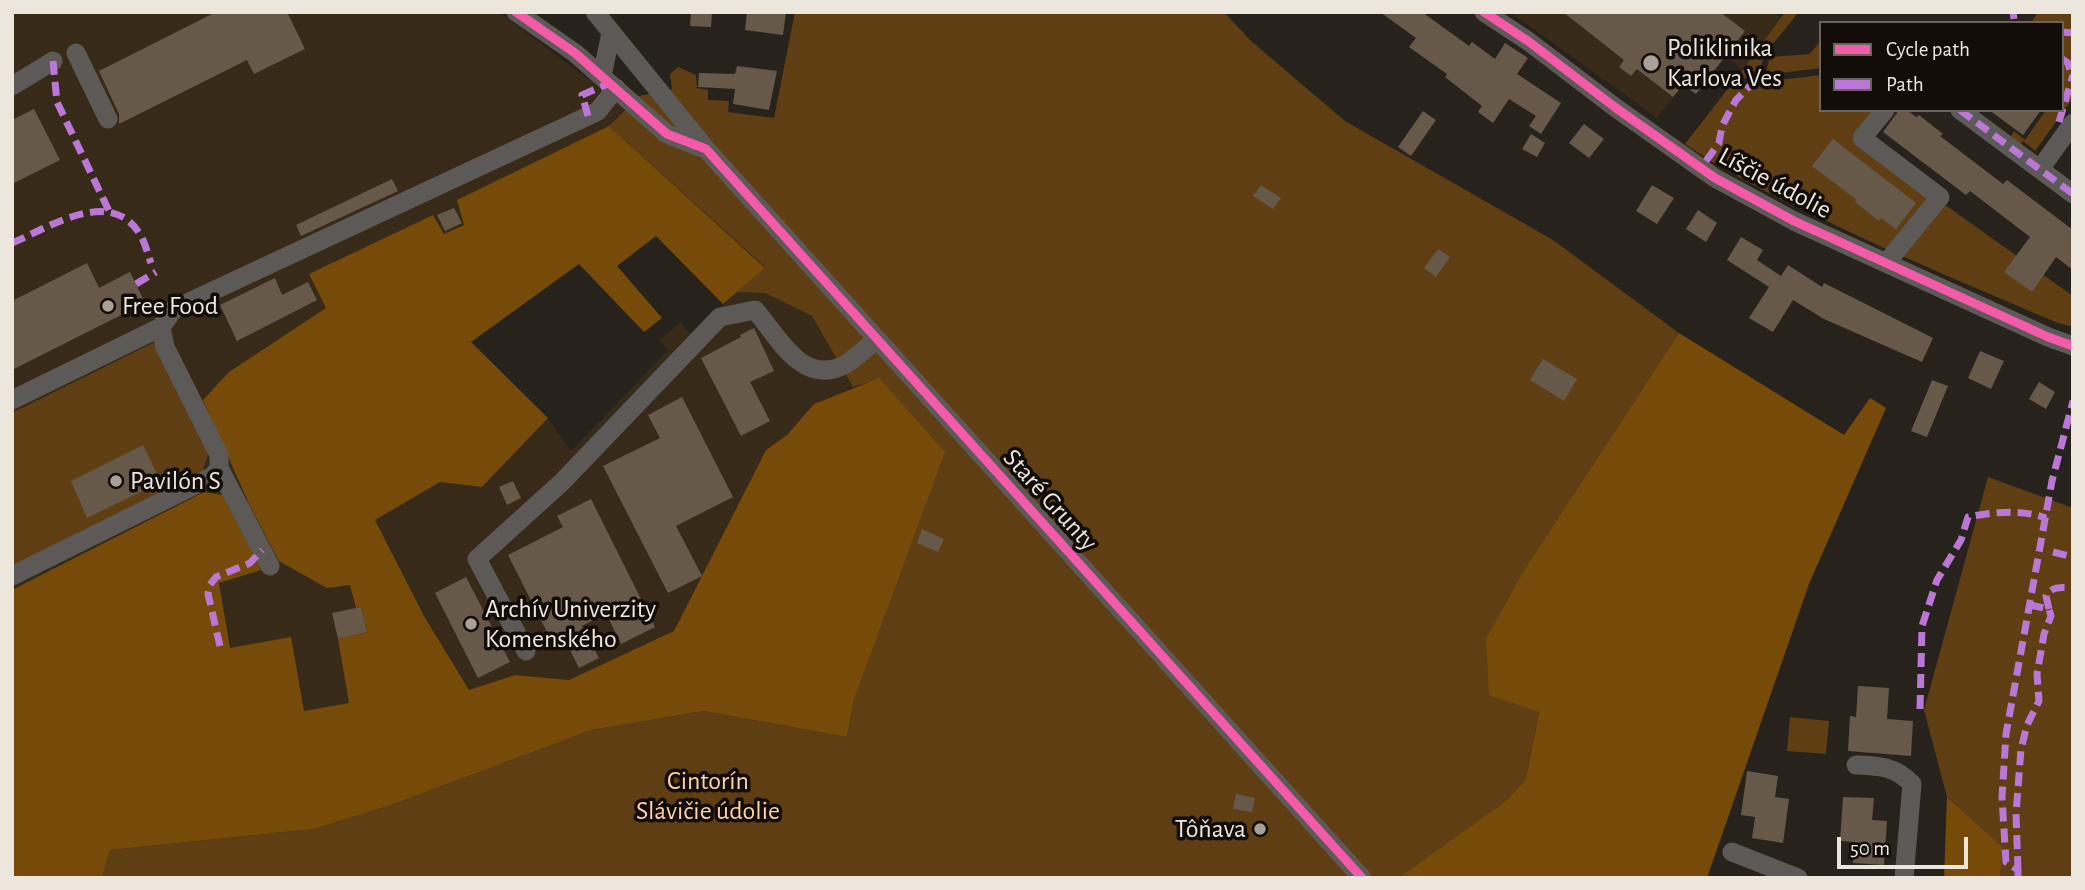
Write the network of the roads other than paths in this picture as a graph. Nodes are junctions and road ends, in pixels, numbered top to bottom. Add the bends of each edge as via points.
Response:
1 (516, 12) edge
2 (595, 12) edge
3 (1484, 12) edge
4 (611, 33) junction
5 (76, 53) dead end
6 (53, 61) dead end
7 (609, 82) junction
8 (12, 86) edge
9 (1883, 112) edge
10 (1963, 112) edge
11 (108, 119) dead end
12 (2073, 123) edge
13 (706, 149) junction
14 (2040, 169) junction
15 (2073, 194) edge
16 (1887, 262) junction
17 (162, 327) junction
18 (876, 340) junction
19 (2073, 345) edge
20 (12, 400) edge
21 (219, 468) junction
22 (270, 566) dead end
23 (12, 576) edge
24 (526, 651) dead end
25 (1856, 765) dead end
26 (1732, 852) dead end
27 (1362, 878) edge
28 (1798, 878) edge
29 (1903, 878) edge

1 - 7 street
2 - 4 street, Staré Grunty
3 - 16 street, Líščie údolie via 1716,178 1794,221
4 - 7 street
4 - 13 street, Staré Grunty
5 - 11 street
6 - 8 street
7 - 13 street via 667,134
7 - 17 street via 598,111 174,309
9 - 16 street via 1862,138 1940,197
10 - 14 street
12 - 14 street
13 - 18 street, Staré Grunty
14 - 15 street
16 - 19 street, Líščie údolie
17 - 20 street
17 - 21 street via 165,347 219,455
18 - 24 street via 841,367 817,370 795,360 755,310 720,317 562,482 477,559
18 - 27 street, Staré Grunty
21 - 22 street
21 - 23 street via 213,476
25 - 29 street via 1888,767 1912,784
26 - 28 street

